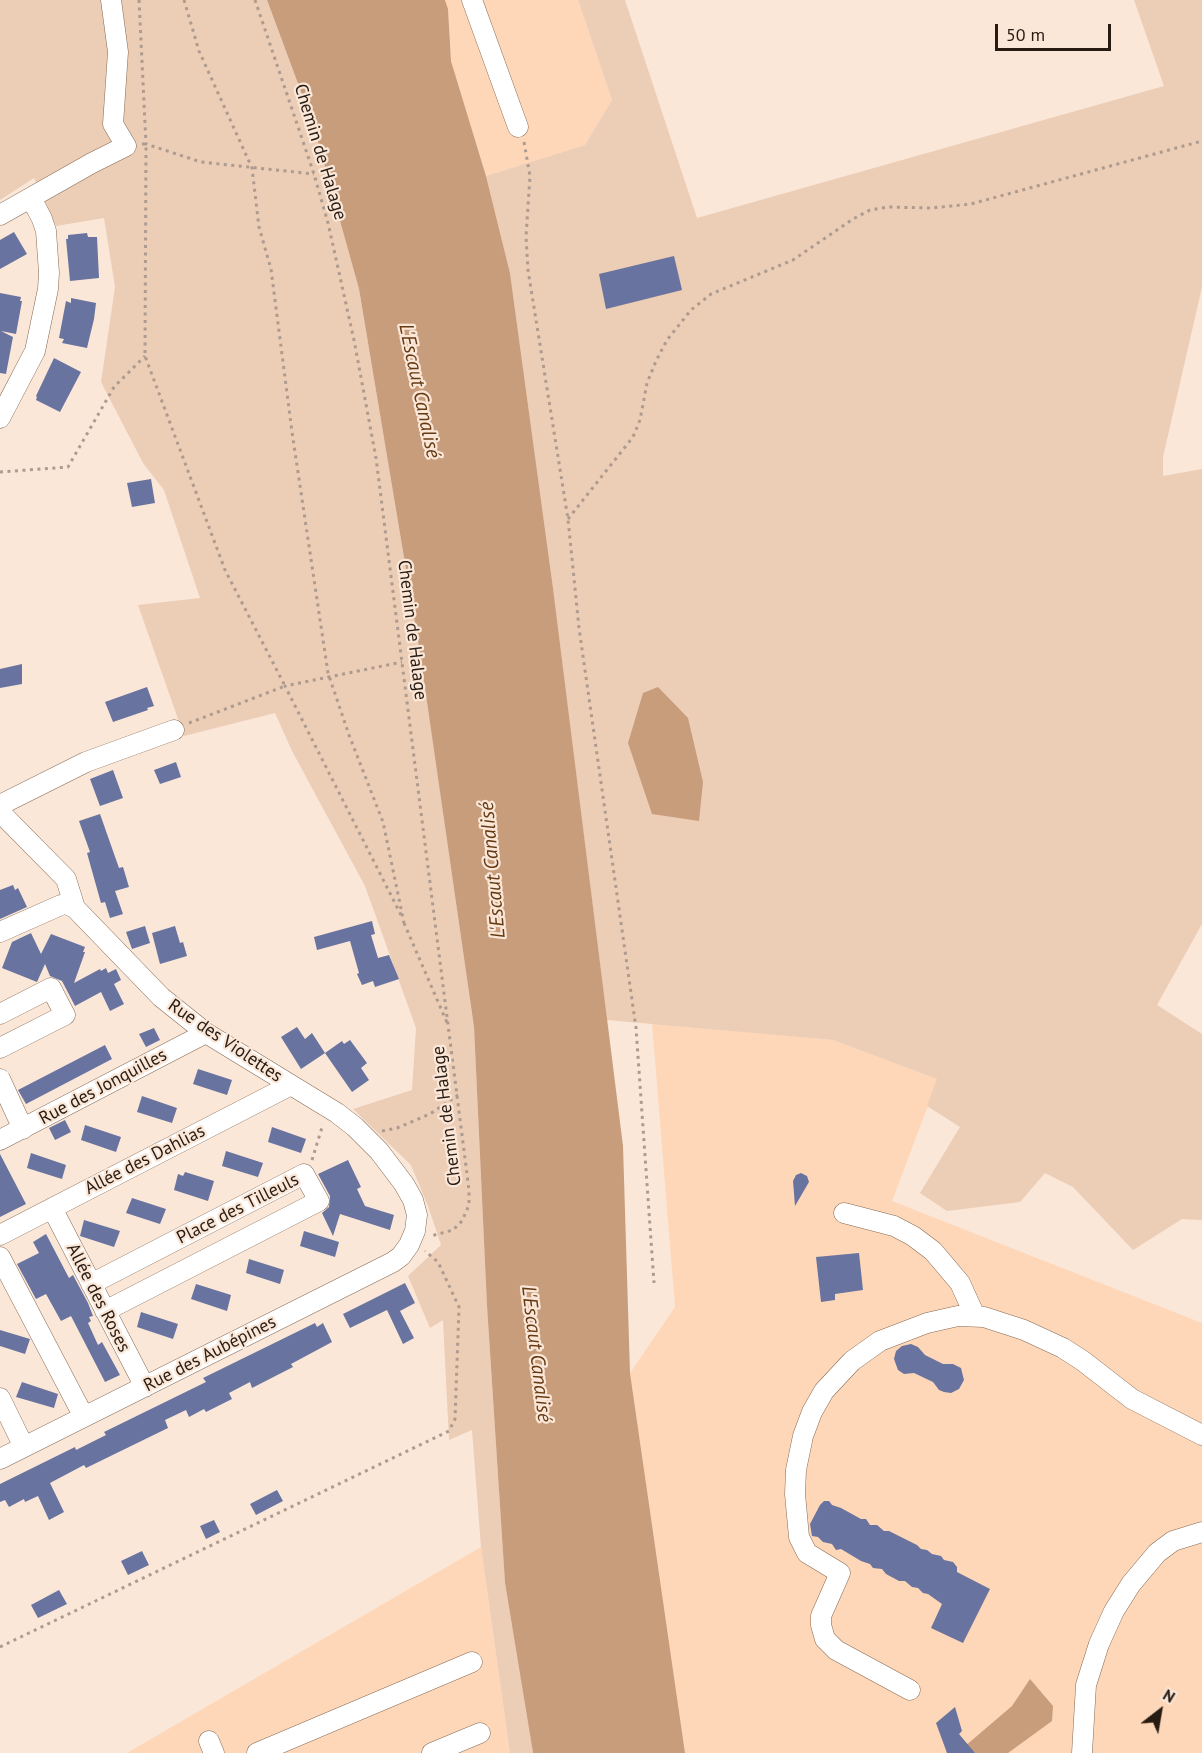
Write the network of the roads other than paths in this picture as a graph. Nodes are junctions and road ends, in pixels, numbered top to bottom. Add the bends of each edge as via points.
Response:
1 (111, 0) edge
2 (472, 0) edge
3 (518, 127) road end
4 (31, 198) junction
5 (0, 215) edge
6 (0, 418) edge
7 (174, 729) road end
8 (0, 805) edge
9 (0, 812) edge
10 (75, 908) junction
11 (0, 933) edge
12 (0, 1014) edge
13 (206, 1033) junction
14 (0, 1048) edge
15 (0, 1079) edge
16 (291, 1085) junction
17 (23, 1128) junction
18 (0, 1140) edge
19 (272, 1190) junction
20 (52, 1208) junction
21 (844, 1213) dead end
22 (286, 1218) junction
23 (202, 1227) junction
24 (0, 1235) edge
25 (412, 1239) joint
26 (216, 1254) junction
27 (0, 1257) edge
28 (128, 1264) junction
29 (91, 1284) junction
30 (142, 1292) junction
31 (105, 1311) junction
32 (975, 1316) junction
33 (144, 1387) junction
34 (0, 1398) edge
35 (84, 1417) junction
36 (1202, 1436) edge
37 (24, 1447) junction
38 (0, 1459) edge
39 (1202, 1532) edge
40 (472, 1662) dead end
41 (910, 1690) dead end
42 (480, 1733) dead end
43 (257, 1753) edge
44 (432, 1753) edge
45 (1082, 1753) edge

1 - 4 street via 118,52 113,124 126,146
2 - 3 street
4 - 5 street
4 - 6 street via 46,231 48,289 35,351
7 - 8 street via 80,764
9 - 10 street, Rue des Violettes via 66,879
10 - 11 street via 61,905
10 - 13 street, Rue des Violettes via 161,997
12 - 14 street via 51,988 65,1015
13 - 16 street, Rue des Violettes
13 - 17 street, Rue des Jonquilles
15 - 17 street
16 - 20 street, Allée des Dahlias
16 - 25 street, Rue des Violettes via 367,1137 404,1184 413,1200 417,1223
17 - 18 street, Rue des Jonquilles
19 - 22 street
19 - 22 street, Place des Tilleuls via 304,1174 319,1201
19 - 23 street, Place des Tilleuls
20 - 24 street, Allée des Dahlias
20 - 29 street, Allée des Roses
21 - 32 street via 894,1226 933,1251 960,1282
22 - 26 street, Place des Tilleuls
23 - 26 street
23 - 28 street, Place des Tilleuls
25 - 33 street, Rue des Aubépines via 393,1262
26 - 30 street, Place des Tilleuls
27 - 35 street
28 - 29 street, Place des Tilleuls
28 - 30 street
29 - 31 street, Allée des Roses
30 - 31 street, Place des Tilleuls
31 - 33 street, Allée des Roses
32 - 36 street via 1024,1330 1064,1348 1132,1399
32 - 41 street via 927,1323 890,1336 860,1353 824,1390 807,1422 799,1449 795,1494 801,1545 815,1559 840,1573 821,1616 825,1639 836,1650
33 - 35 street, Rue des Aubépines
34 - 37 street
35 - 37 street, Rue des Aubépines
37 - 38 street, Rue des Aubépines
39 - 45 street via 1173,1541 1157,1553 1114,1611 1089,1674
40 - 43 street
42 - 44 street

